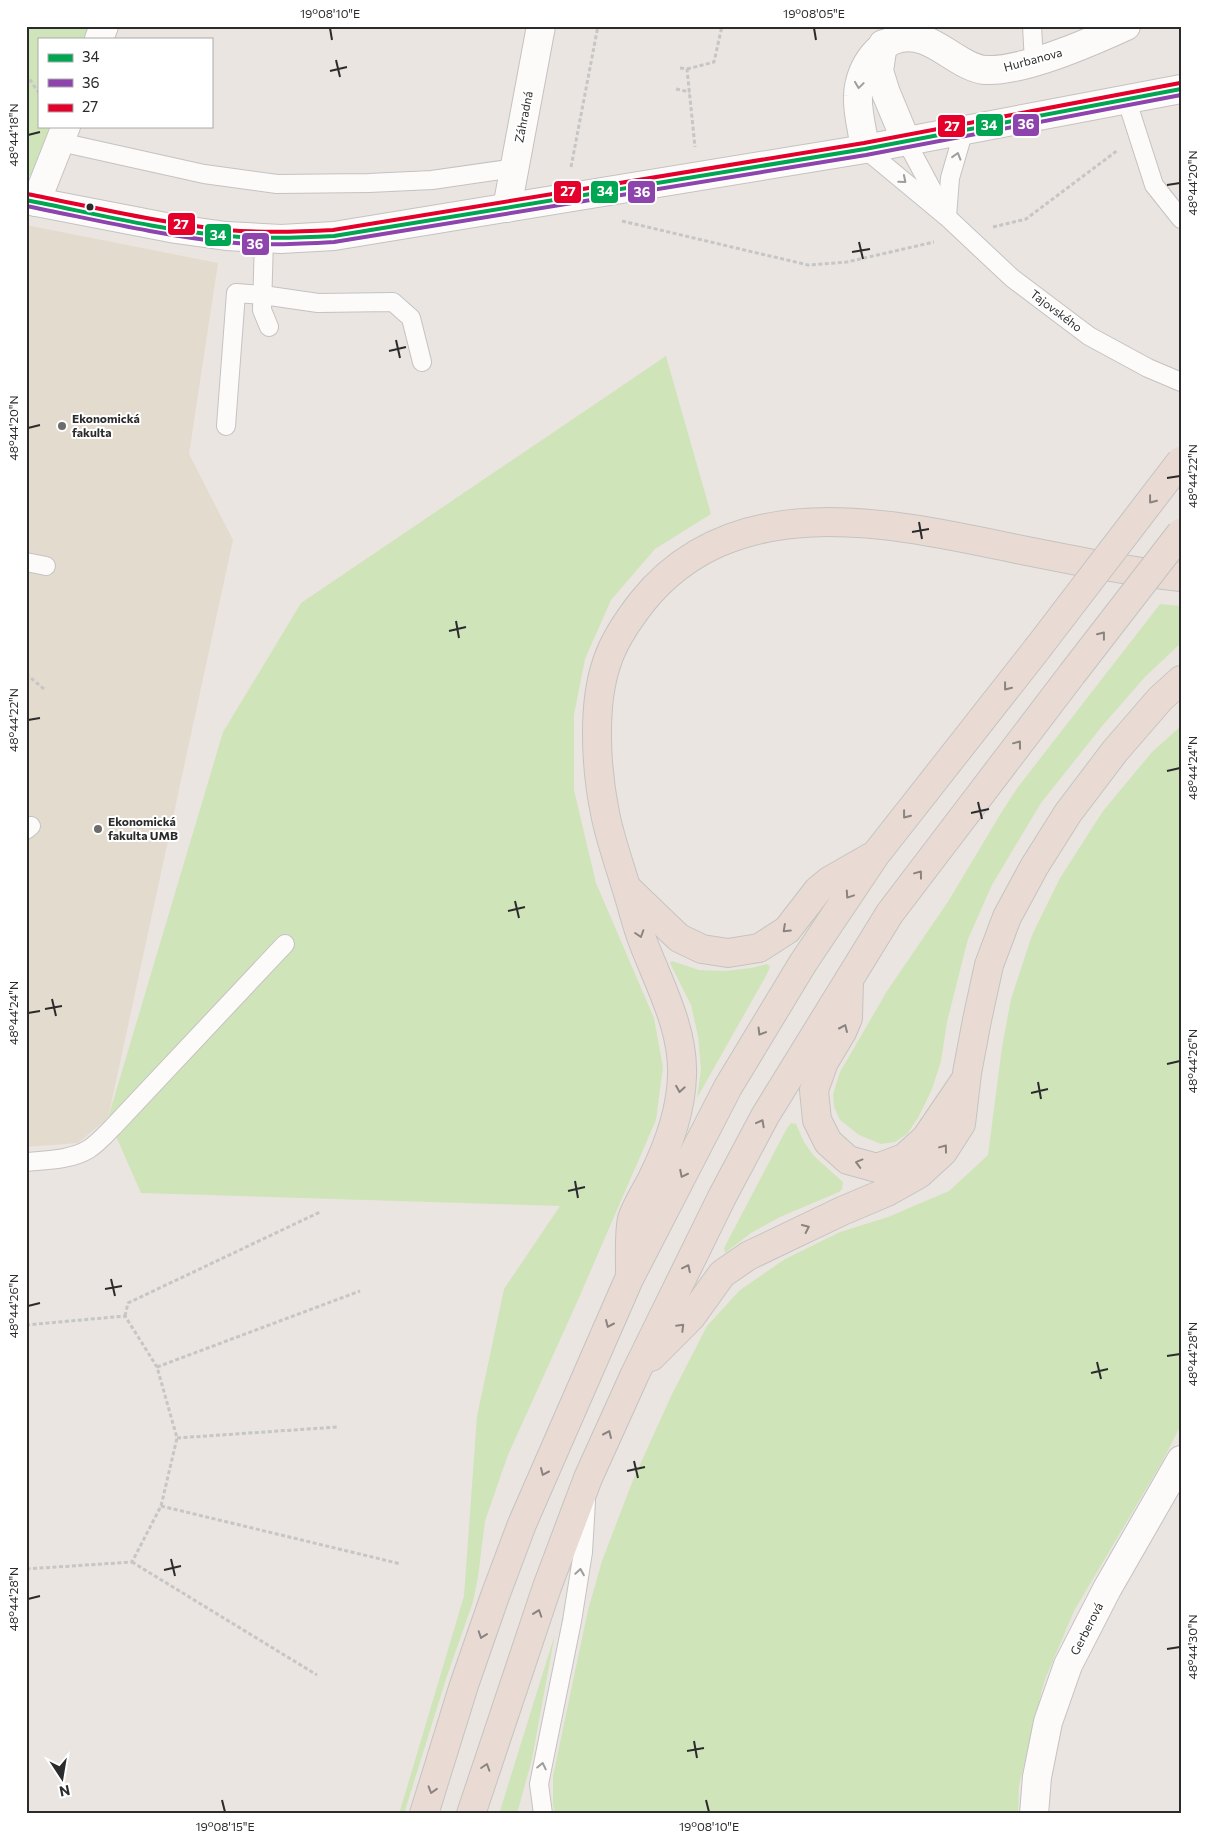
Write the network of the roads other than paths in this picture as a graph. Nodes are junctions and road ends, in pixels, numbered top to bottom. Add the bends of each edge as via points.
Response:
1 (104, 26) edge
2 (541, 26) edge
3 (1032, 26) edge
4 (1126, 26) edge
5 (99, 38) edge
6 (883, 44) junction
7 (1034, 62) junction
8 (1181, 89) edge
9 (1126, 98) junction
10 (964, 130) junction
11 (63, 134) edge
12 (906, 141) junction
13 (865, 149) junction
14 (515, 168) junction
15 (31, 201) edge
16 (507, 208) junction
17 (947, 217) junction
18 (1181, 219) edge
19 (264, 238) junction
20 (263, 294) junction
21 (269, 327) dead end
22 (422, 362) dead end
23 (1181, 382) edge
24 (226, 426) dead end
25 (1181, 461) edge
26 (1181, 534) edge
27 (26, 562) edge
28 (46, 566) dead end
29 (1181, 577) edge
30 (1181, 680) edge
31 (876, 854) junction
32 (626, 887) junction
33 (285, 944) dead end
34 (850, 978) junction
35 (967, 1073) junction
36 (26, 1162) edge
37 (629, 1279) junction
38 (635, 1374) junction
39 (1181, 1460) edge
40 (588, 1478) junction
41 (424, 1814) edge
42 (471, 1814) edge
43 (543, 1814) edge
44 (1034, 1814) edge

1 - 5 street
2 - 14 street, Záhradná
3 - 7 lane
4 - 7 street, Hurbanova
6 - 7 street, Hurbanova via 903,36 924,40 984,70
6 - 12 street via 879,71
6 -> 13 street via 859,79 858,98
8 - 9 street
9 - 10 street
9 - 18 lane via 1154,185
10 - 12 street
17 -> 10 lane via 950,178
11 - 14 lane via 204,174 277,184 432,180
11 - 15 street
12 - 13 street
12 - 17 lane, Tajovského
13 - 16 street
13 -> 17 lane, Tajovského
14 - 16 street, Záhradná
15 - 19 street via 226,236
16 - 19 street via 334,236
17 - 23 lane, Tajovského via 1012,278 1089,336
19 - 20 lane
20 - 21 lane via 262,310
20 - 22 lane via 318,303 393,302 411,318
20 - 24 lane via 236,293
25 -> 31 highway, bridge
34 -> 26 highway, bridge via 890,913
27 - 28 lane
29 - 32 highway via 1128,571 943,533 846,522 809,522 750,532 717,542 694,554 656,584 634,612 616,639 603,677 598,711 600,782 605,814
30 - 35 highway via 1114,751 1068,813 1034,867 1007,917 990,965
31 -> 32 highway via 828,881 787,930 759,948 728,953 702,949 679,938
31 -> 37 highway via 803,963 728,1087
32 -> 37 highway via 641,938 670,1008 679,1042 682,1075 676,1117 663,1157 632,1219
33 - 36 lane via 91,1148 80,1154
35 -> 34 highway via 926,1138 904,1158 876,1168 848,1160 828,1142 817,1120 814,1090 824,1062 848,1018
38 -> 34 highway via 765,1116
38 -> 35 highway via 690,1318 722,1274 748,1256 919,1174 943,1152 961,1124
37 -> 41 highway via 522,1524 495,1596
40 -> 38 highway
39 - 44 street, Gerberová via 1107,1589 1068,1665 1048,1722 1037,1777
42 -> 40 highway via 547,1587
43 -> 40 lane via 539,1784 572,1622 583,1552

